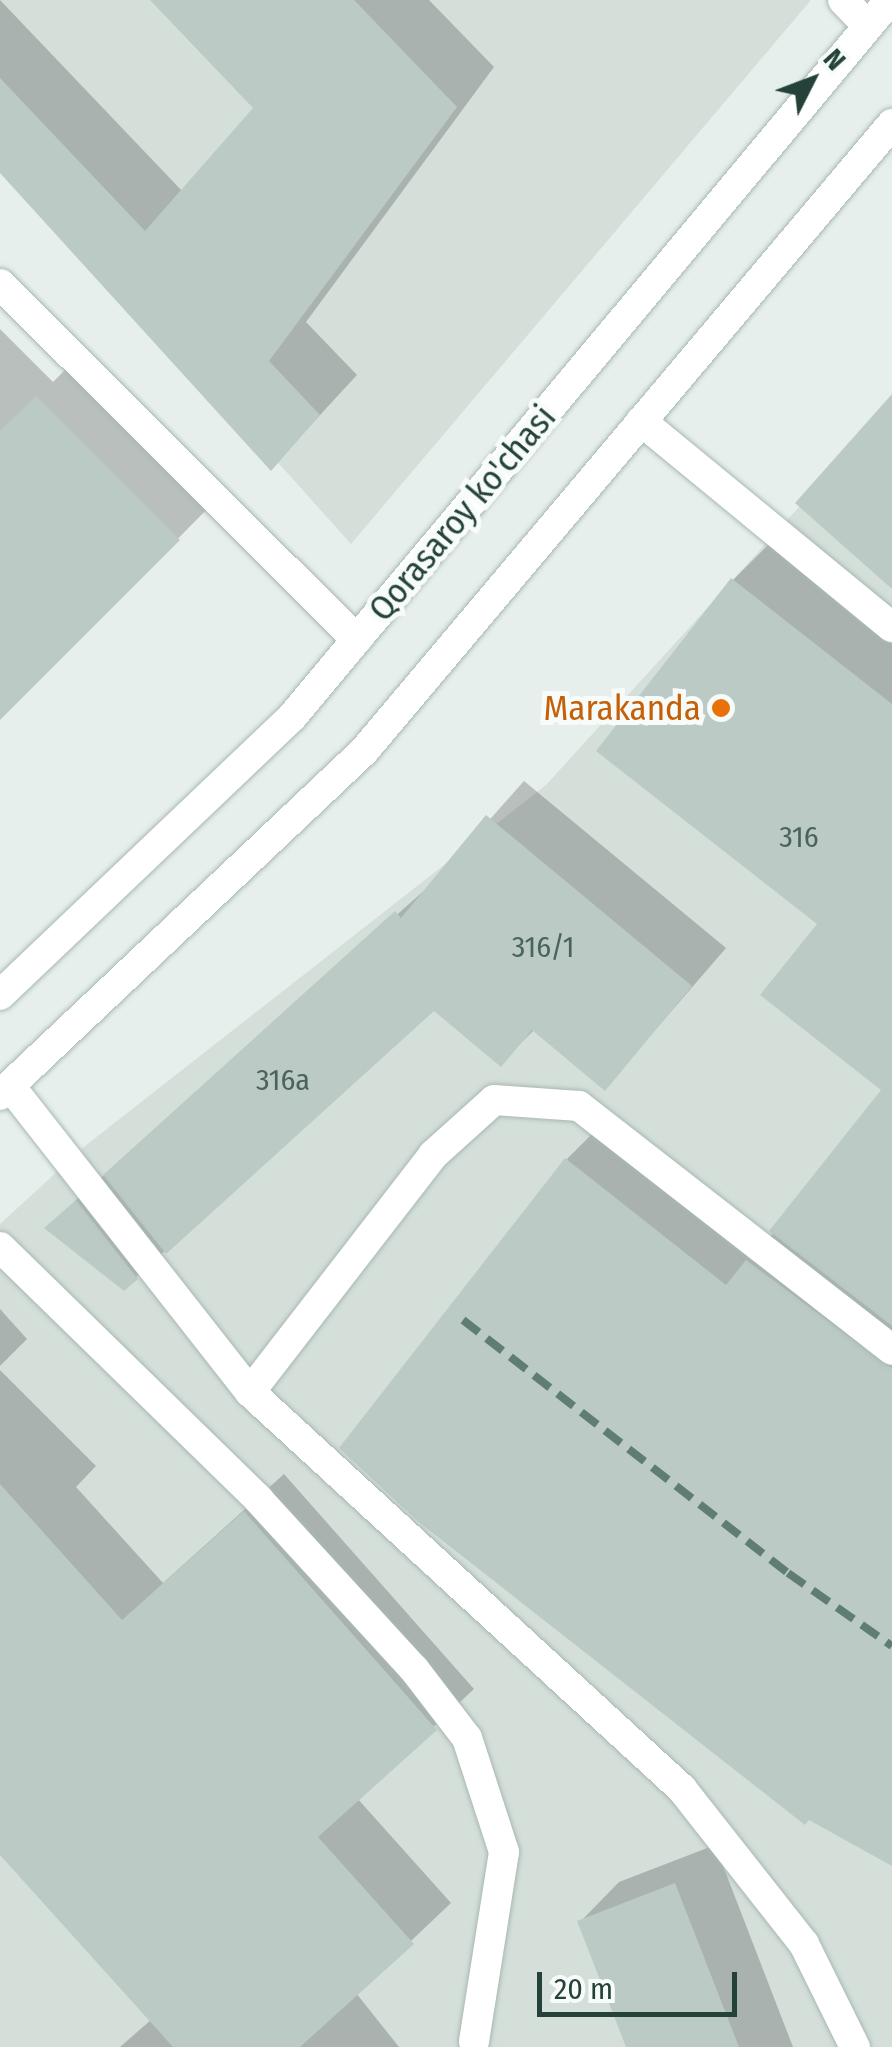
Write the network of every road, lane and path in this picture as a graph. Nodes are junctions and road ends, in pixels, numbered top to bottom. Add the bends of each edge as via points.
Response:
1 (843, 0) edge
2 (890, 0) edge
3 (868, 26) junction
4 (892, 124) edge
5 (0, 284) edge
6 (640, 421) junction
7 (892, 628) edge
8 (356, 640) junction
9 (0, 995) edge
10 (5, 1090) edge
11 (0, 1248) edge
12 (892, 1350) edge
13 (250, 1392) junction
14 (474, 2042) dead end
15 (855, 2047) edge

1 - 3 main road
2 - 3 main road, Qorasaroy ko'chasi
3 - 8 main road, Qorasaroy ko'chasi
4 - 6 main road
5 - 8 main road
6 - 7 main road
6 - 10 main road via 364,751
8 - 9 main road, Qorasaroy ko'chasi via 292,717
10 - 13 main road
11 - 14 main road via 258,1499 414,1668 468,1738 504,1852
12 - 13 main road via 579,1106 494,1100 433,1154
13 - 15 main road via 682,1788 804,1944

